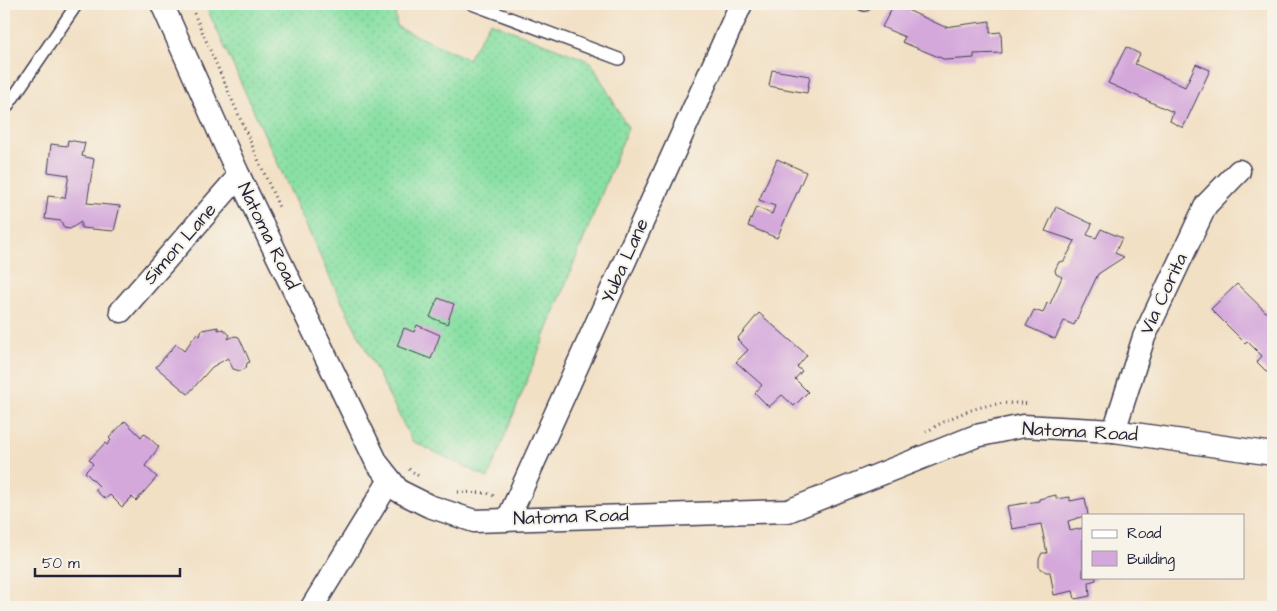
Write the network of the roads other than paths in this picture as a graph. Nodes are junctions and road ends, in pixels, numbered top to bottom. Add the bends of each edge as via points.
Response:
1 (77, 4) edge
2 (162, 4) edge
3 (472, 4) edge
4 (741, 4) edge
5 (619, 59) dead end
6 (4, 111) edge
7 (1239, 171) dead end
8 (239, 176) junction
9 (121, 311) dead end
10 (1114, 431) junction
11 (1273, 454) edge
12 (398, 473) junction
13 (511, 512) junction
14 (312, 607) edge

1 - 6 lane
2 - 8 street, Natoma Road
3 - 5 lane
4 - 13 street, Yuba Lane
7 - 10 street, Via Corita via 1206,205 1144,337
8 - 9 street, Simon Lane
8 - 12 street, Natoma Road via 377,463
10 - 11 street, Natoma Road
10 - 13 street, Natoma Road via 1023,426 976,436 788,511
12 - 13 street, Natoma Road via 399,491 429,506 474,521
12 - 14 street

